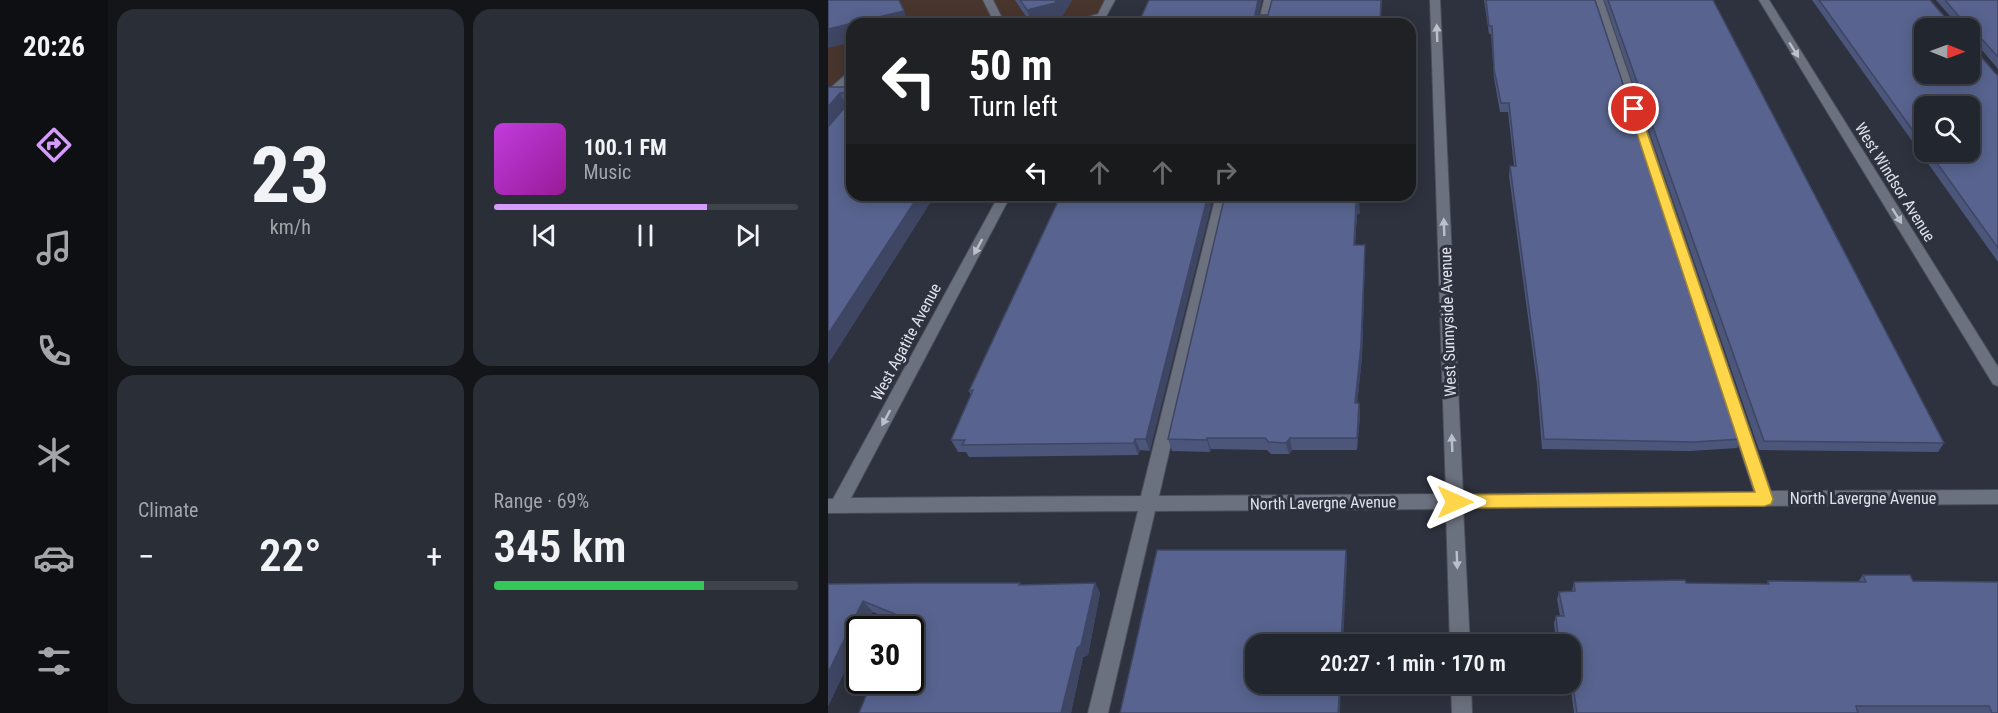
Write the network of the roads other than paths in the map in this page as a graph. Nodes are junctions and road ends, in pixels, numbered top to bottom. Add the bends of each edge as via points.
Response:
1 (988, 0) edge
2 (1110, 0) edge
3 (1269, 0) edge
4 (1435, 0) edge
5 (1598, 0) edge
6 (1764, 0) edge
7 (997, 18) edge
8 (1100, 18) edge
9 (1264, 18) edge
10 (846, 78) edge
11 (830, 93) edge
12 (846, 93) edge
13 (1002, 201) edge
14 (1221, 201) edge
15 (1998, 380) edge
16 (1998, 497) edge
17 (1765, 499) junction
18 (1455, 502) junction
19 (1148, 504) junction
20 (833, 506) edge
21 (1460, 634) edge
22 (1461, 694) edge
23 (1098, 713) edge
24 (1462, 713) edge

1 - 7 street
2 - 8 street
3 - 9 street
18 -> 4 street, West Sunnyside Avenue
5 - 17 street
6 -> 15 street, West Windsor Avenue
10 - 11 street
11 - 12 street
13 -> 20 street, West Agatite Avenue
14 - 19 street
16 - 17 street, North Lavergne Avenue
17 - 18 street, North Lavergne Avenue
18 - 19 street, North Lavergne Avenue
18 -> 21 street, West Sunnyside Avenue
19 - 20 street, North Lavergne Avenue
19 - 23 street
22 - 24 street

